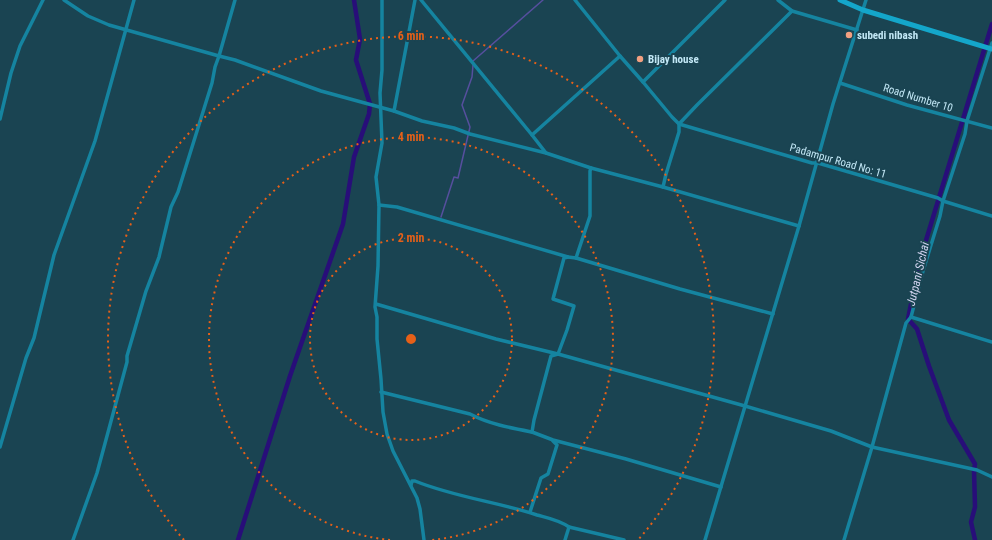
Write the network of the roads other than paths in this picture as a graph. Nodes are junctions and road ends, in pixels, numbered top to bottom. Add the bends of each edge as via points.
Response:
1 (43, 0) edge
2 (64, 0) edge
3 (134, 0) edge
4 (235, 0) edge
5 (382, 0) edge
6 (415, 0) edge
7 (421, 0) edge
8 (574, 0) edge
9 (725, 0) edge
10 (778, 0) edge
11 (840, 0) edge
12 (866, 0) edge
13 (863, 10) junction
14 (792, 11) junction
15 (126, 30) junction
16 (857, 30) junction
17 (992, 43) edge
18 (991, 49) edge
19 (219, 56) junction
20 (620, 56) junction
21 (643, 82) junction
22 (840, 83) junction
23 (382, 108) junction
24 (394, 111) junction
25 (0, 119) edge
26 (967, 121) junction
27 (679, 124) junction
28 (992, 128) edge
29 (532, 135) junction
30 (546, 154) junction
31 (815, 163) junction
32 (591, 168) junction
33 (663, 188) junction
34 (943, 201) junction
35 (379, 205) junction
36 (992, 216) edge
37 (799, 226) junction
38 (568, 257) junction
39 (576, 258) junction
40 (376, 304) junction
41 (773, 314) junction
42 (911, 317) junction
43 (992, 342) edge
44 (558, 354) junction
45 (381, 392) junction
46 (745, 406) junction
47 (532, 432) junction
48 (553, 440) junction
49 (0, 447) edge
50 (872, 447) junction
51 (992, 478) edge
52 (411, 486) junction
53 (721, 487) junction
54 (530, 512) junction
55 (569, 527) junction
56 (73, 540) edge
57 (424, 540) edge
58 (565, 540) edge
59 (624, 540) edge
60 (705, 540) edge
61 (844, 540) edge

1 - 25 street via 20,46
2 - 15 street via 88,16
3 - 15 street
4 - 19 street
5 - 23 street
6 - 24 street
7 - 29 street
8 - 20 street
9 - 21 street
10 - 14 street
11 - 13 street
12 - 13 street
13 - 16 street
13 - 18 street
14 - 16 street
14 - 27 street
15 - 19 street
15 - 49 street via 94,141 54,256 34,338
16 - 22 street
17 - 18 street
18 - 26 street
19 - 23 street via 321,91
19 - 56 street via 178,192 171,207 158,261 146,291 96,473
20 - 21 street
20 - 29 street
21 - 27 street
22 - 26 street, Road Number 10
22 - 31 street
23 - 24 street
23 - 35 street via 382,143 376,178
24 - 30 street via 422,121
26 - 28 street, Road Number 10
26 - 34 street
27 - 31 street, Padampur Road No: 11
27 - 33 street
29 - 30 street
30 - 32 street
31 - 34 street, Padampur Road No: 11
31 - 37 street
32 - 33 street
32 - 39 street via 590,216
33 - 37 street
34 - 36 street, Padampur Road No: 11
34 - 42 street
35 - 38 street via 397,207
35 - 40 street
37 - 41 street
38 - 39 street
38 - 44 street via 564,258 553,299 574,306
39 - 41 street
40 - 44 street
40 - 45 street
41 - 46 street
42 - 43 street
42 - 50 street via 906,323
44 - 46 street
44 - 47 street via 551,356
45 - 47 street via 470,414 509,428
45 - 52 street via 383,412 393,451
46 - 50 street via 831,431
46 - 53 street
47 - 48 street
48 - 53 street
48 - 54 street via 557,445 548,474 541,478
50 - 51 street via 977,470
50 - 61 street
52 - 54 street via 412,481
52 - 57 street via 420,509
53 - 60 street
54 - 55 street via 562,522
55 - 58 street
55 - 59 street

